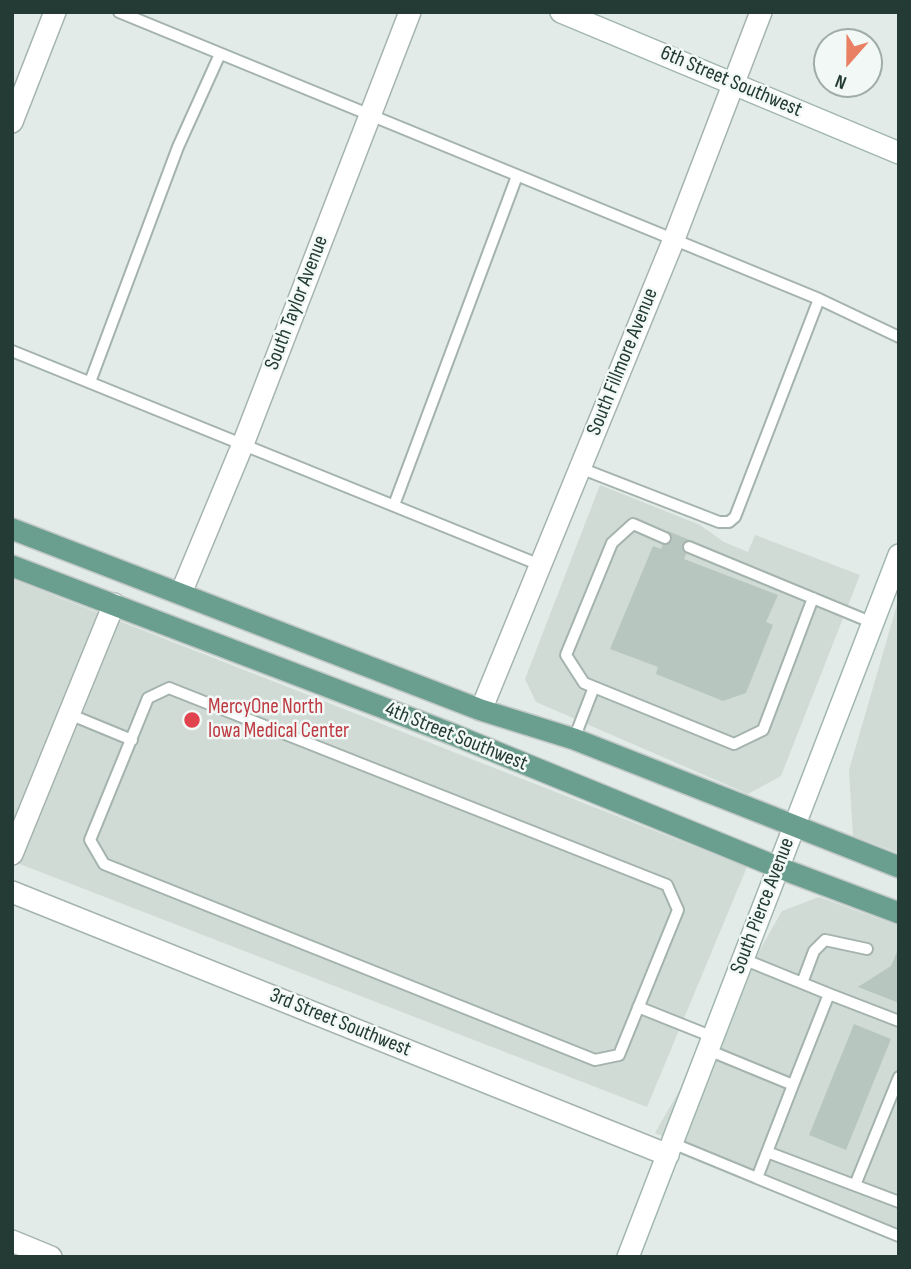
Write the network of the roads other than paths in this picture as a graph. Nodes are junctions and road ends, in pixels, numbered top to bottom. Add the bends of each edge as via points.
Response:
1 (55, 12) edge
2 (119, 12) edge
3 (410, 12) edge
4 (561, 12) edge
5 (761, 12) edge
6 (220, 54) junction
7 (734, 82) junction
8 (370, 116) junction
9 (12, 122) edge
10 (899, 153) edge
11 (517, 176) junction
12 (674, 239) junction
13 (819, 299) junction
14 (899, 337) edge
15 (12, 351) edge
16 (90, 383) junction
17 (243, 444) junction
18 (580, 468) junction
19 (394, 505) junction
20 (12, 529) edge
21 (665, 538) dead end
22 (689, 547) dead end
23 (899, 555) edge
24 (540, 565) junction
25 (12, 566) edge
26 (181, 593) junction
27 (813, 598) junction
28 (114, 604) junction
29 (873, 623) junction
30 (594, 687) junction
31 (481, 710) junction
32 (69, 714) junction
33 (574, 739) junction
34 (132, 740) junction
35 (793, 825) junction
36 (12, 854) edge
37 (777, 867) junction
38 (899, 867) edge
39 (12, 892) edge
40 (899, 913) edge
41 (867, 950) dead end
42 (743, 959) junction
43 (802, 983) junction
44 (828, 994) junction
45 (638, 1007) junction
46 (899, 1021) edge
47 (711, 1044) junction
48 (899, 1077) edge
49 (793, 1085) junction
50 (670, 1149) junction
51 (767, 1152) junction
52 (757, 1178) junction
53 (855, 1185) junction
54 (899, 1202) edge
55 (899, 1236) edge
56 (12, 1241) edge
57 (51, 1257) edge
58 (628, 1257) edge

1 - 9 street
2 - 6 lane
3 - 8 street, South Taylor Avenue
4 - 7 street, 6th Street Southwest
5 - 7 street, South Fillmore Avenue
6 - 8 lane
6 - 16 lane via 178,147
7 - 10 street, 6th Street Southwest
7 - 12 street, South Fillmore Avenue
8 - 11 lane
8 - 17 street, South Taylor Avenue
11 - 12 lane
11 - 19 lane
12 - 13 lane
12 - 18 street, South Fillmore Avenue
13 - 14 lane
13 - 18 lane via 735,517 729,522
15 - 16 lane
16 - 17 lane
17 - 19 lane
17 - 26 street, South Taylor Avenue
18 - 24 street, South Fillmore Avenue
19 - 24 lane
20 - 26 main road, 4th Street Southwest
21 - 30 lane via 633,524 611,543 566,655 584,683
22 - 27 lane
23 - 29 street, South Pierce Avenue
24 - 31 street, South Fillmore Avenue
25 - 28 main road, 4th Street Southwest
26 - 31 main road, 4th Street Southwest
27 - 29 lane
27 - 30 lane via 763,730 734,744
28 - 32 street
28 - 37 main road, 4th Street Southwest via 452,734
29 - 35 street, South Pierce Avenue
30 - 33 lane
31 - 33 main road, 4th Street Southwest
32 - 34 lane
32 - 36 street
33 - 35 main road, 4th Street Southwest
34 - 45 lane via 148,698 169,688 667,885 678,910
34 - 45 lane via 90,840 104,864 595,1060 619,1055
35 - 37 street, South Pierce Avenue
35 - 38 main road, 4th Street Southwest
37 - 40 main road, 4th Street Southwest
37 - 42 street, South Pierce Avenue
39 - 50 street, 3rd Street Southwest
41 - 43 lane via 825,940 814,951
42 - 43 lane
42 - 47 street, South Pierce Avenue
43 - 44 lane
44 - 46 lane
44 - 49 lane
45 - 47 lane
47 - 49 lane
47 - 50 street, South Pierce Avenue
48 - 53 lane
49 - 51 lane
50 - 52 lane
50 - 58 street, South Pierce Avenue
51 - 52 lane
51 - 53 lane
52 - 55 lane
53 - 54 lane
56 - 57 street

